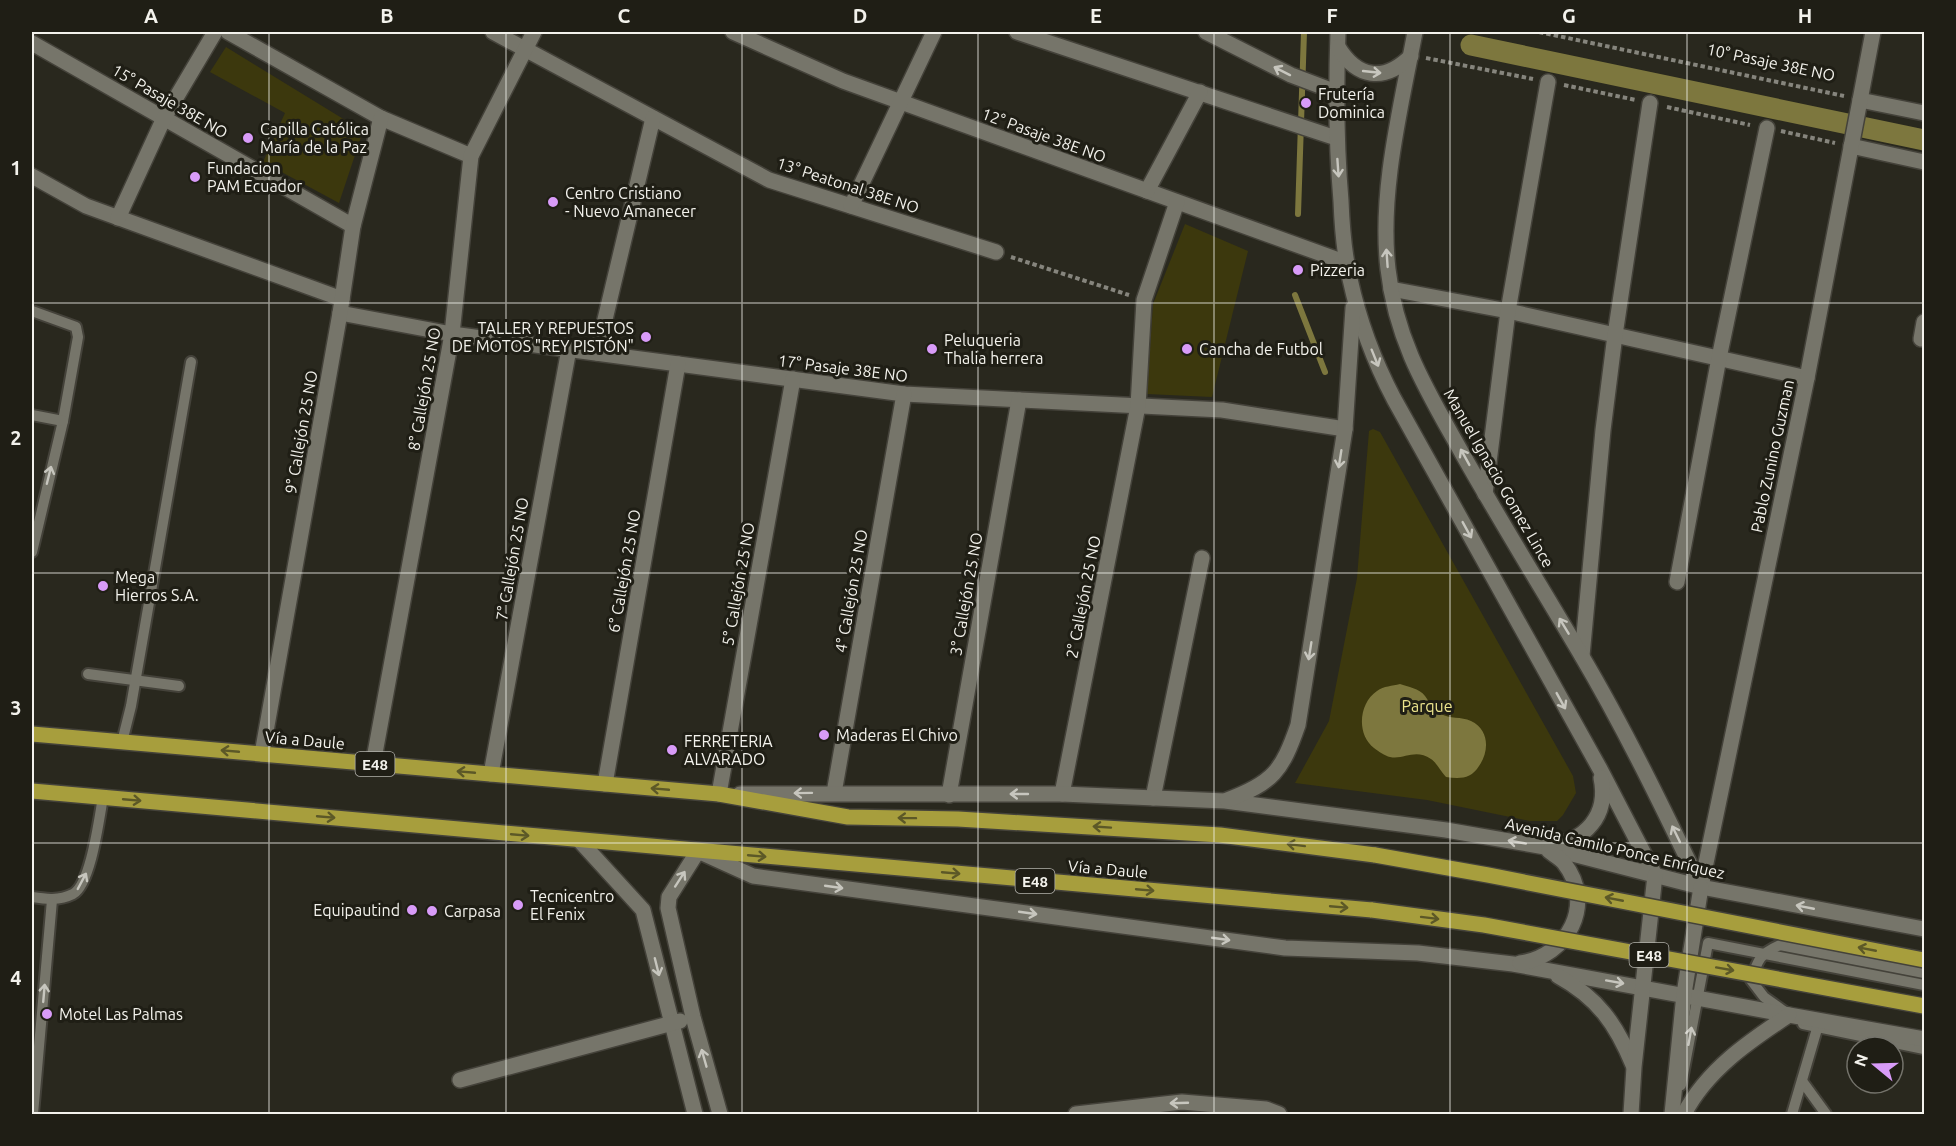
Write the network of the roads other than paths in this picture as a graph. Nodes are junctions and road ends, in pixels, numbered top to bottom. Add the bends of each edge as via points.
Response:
1 (215, 32) edge
2 (228, 32) edge
3 (493, 32) edge
4 (534, 32) edge
5 (733, 32) edge
6 (934, 32) edge
7 (1017, 32) edge
8 (1206, 32) edge
9 (1415, 32) edge
10 (1872, 32) edge
11 (1338, 39) edge
12 (32, 43) edge
13 (525, 50) junction
14 (1411, 56) junction
15 (1548, 82) dead end
16 (1200, 92) junction
17 (1336, 93) junction
18 (900, 102) junction
19 (1859, 102) junction
20 (1650, 104) dead end
21 (1924, 113) edge
22 (164, 118) junction
23 (381, 118) junction
24 (653, 118) junction
25 (1767, 128) dead end
26 (1336, 138) junction
27 (1852, 142) junction
28 (471, 156) junction
29 (1924, 162) edge
30 (32, 176) edge
31 (1147, 191) junction
32 (1177, 202) junction
33 (851, 206) junction
34 (118, 218) junction
35 (353, 226) junction
36 (996, 252) road end
37 (1347, 263) junction
38 (1391, 289) junction
39 (1354, 296) junction
40 (341, 306) junction
41 (32, 311) edge
42 (1508, 311) junction
43 (1924, 322) edge
44 (452, 334) junction
45 (1615, 334) junction
46 (1921, 339) dead end
47 (568, 350) junction
48 (597, 353) junction
49 (1719, 358) junction
50 (191, 362) dead end
51 (678, 364) junction
52 (1807, 378) junction
53 (793, 379) junction
54 (904, 394) junction
55 (1019, 400) junction
56 (1138, 406) junction
57 (32, 415) edge
58 (63, 421) junction
59 (1345, 429) junction
60 (1485, 494) junction
61 (36, 512) edge
62 (32, 552) edge
63 (1202, 558) dead end
64 (1677, 582) dead end
65 (1582, 656) junction
66 (88, 674) dead end
67 (136, 679) junction
68 (179, 686) dead end
69 (32, 734) edge
70 (122, 742) junction
71 (262, 754) junction
72 (373, 764) junction
73 (1599, 769) junction
74 (491, 774) junction
75 (605, 784) junction
76 (32, 791) edge
77 (834, 793) junction
78 (719, 794) junction
79 (1062, 794) junction
80 (949, 795) junction
81 (103, 798) junction
82 (1153, 798) junction
83 (1224, 801) junction
84 (579, 840) junction
85 (1545, 847) junction
86 (698, 851) junction
87 (1655, 875) junction
88 (1701, 887) junction
89 (32, 897) edge
90 (52, 900) junction
91 (1924, 930) edge
92 (1764, 952) junction
93 (1924, 960) edge
94 (1513, 964) junction
95 (1547, 971) junction
96 (1924, 973) edge
97 (1924, 985) edge
98 (1642, 987) junction
99 (1690, 996) junction
100 (1924, 1006) edge
101 (1789, 1016) junction
102 (693, 1017) junction
103 (671, 1023) junction
104 (1818, 1024) junction
105 (1924, 1039) edge
106 (1924, 1049) edge
107 (1634, 1067) junction
108 (460, 1080) dead end
109 (1802, 1081) junction
110 (33, 1114) edge
111 (695, 1114) edge
112 (720, 1114) edge
113 (1076, 1114) edge
114 (1279, 1114) edge
115 (1631, 1114) edge
116 (1673, 1114) edge
117 (1684, 1114) edge
118 (1792, 1114) edge
119 (1826, 1114) edge

1 - 22 street
2 - 23 street
3 - 13 street, 13° Peatonal 38E NO
4 - 13 street, 8° Callejón 25 NO
5 - 18 street, 12° Pasaje 38E NO
6 - 18 street
7 - 16 street
17 -> 8 street
9 - 14 street, Manuel Ignacio Gomez Lince
10 - 19 street, Pablo Zunino Guzman
11 -> 14 street via 1351,65 1360,71 1394,70
11 - 17 street
12 - 22 street, 15° Pasaje 38E NO
13 - 24 street, 13° Peatonal 38E NO
13 - 28 street, 8° Callejón 25 NO
38 -> 14 street, Manuel Ignacio Gomez Lince via 1386,245 1388,199
15 - 42 street
16 - 26 street
16 - 31 street
17 - 26 street
18 - 31 street, 12° Pasaje 38E NO
18 - 33 street
19 - 21 street
19 - 27 street, Pablo Zunino Guzman
20 - 45 street
22 - 34 street
22 - 35 street, 15° Pasaje 38E NO
23 - 28 street
23 - 35 street, 9° Callejón 25 NO
24 - 33 street, 13° Peatonal 38E NO via 769,180
24 - 48 street
25 - 49 street
26 -> 37 street
27 - 29 street
27 - 52 street, Pablo Zunino Guzman
28 - 44 street, 8° Callejón 25 NO
30 - 34 street, 17° Pasaje 38E NO via 86,206
31 - 32 street, 12° Pasaje 38E NO
32 - 37 street, 12° Pasaje 38E NO
32 - 56 street, 2° Callejón 25 NO via 1144,300
33 - 36 street, 13° Peatonal 38E NO
34 - 40 street, 17° Pasaje 38E NO
35 - 40 street, 9° Callejón 25 NO
37 - 39 street
38 - 42 street
60 -> 38 street, Manuel Ignacio Gomez Lince via 1415,366
39 - 59 street
39 -> 73 street via 1382,375
40 - 44 street, 17° Pasaje 38E NO
40 - 71 street, 9° Callejón 25 NO
41 - 58 lane via 76,327 78,337
42 - 45 street
42 - 60 street
43 - 46 street
44 - 47 street, 17° Pasaje 38E NO
44 - 72 street, 8° Callejón 25 NO
45 - 49 street
45 - 65 street
47 - 48 street, 17° Pasaje 38E NO
47 - 74 street, 7° Callejón 25 NO
48 - 51 street, 17° Pasaje 38E NO
49 - 52 street
49 - 64 street
50 - 67 lane
51 - 53 street, 17° Pasaje 38E NO
51 - 75 street, 6° Callejón 25 NO
52 - 88 street, Pablo Zunino Guzman
53 - 54 street, 17° Pasaje 38E NO
53 - 78 street, 5° Callejón 25 NO
54 - 55 street, 17° Pasaje 38E NO
54 - 77 street, 4° Callejón 25 NO
55 - 56 street, 17° Pasaje 38E NO
55 - 80 street, 3° Callejón 25 NO
56 - 59 street, 17° Pasaje 38E NO via 1222,411
56 - 79 street, 2° Callejón 25 NO
57 - 58 lane
61 -> 58 lane
59 -> 83 street via 1298,725 1288,755 1273,775 1253,790
65 -> 60 street, Manuel Ignacio Gomez Lince
61 - 62 lane
63 - 82 street
88 -> 65 street, Manuel Ignacio Gomez Lince via 1650,780
66 - 67 lane
67 - 68 lane
67 - 70 lane
69 - 70 main road, Vía a Daule / E48
71 -> 70 main road, Vía a Daule / E48
71 - 72 main road, Vía a Daule / E48
74 -> 72 main road, Vía a Daule / E48
73 - 85 street via 1604,791 1599,813 1586,832 1567,844
73 - 87 street
74 - 75 main road, Vía a Daule / E48
78 -> 75 main road, Vía a Daule / E48
76 - 81 main road, Vía a Daule / E48
77 -> 78 street, Vía a Daule / E48
77 - 80 street, Vía a Daule / E48
93 -> 78 main road, Vía a Daule / E48, bridge via 1375,855 1208,834 848,817
79 -> 80 street, Vía a Daule / E48
79 - 82 street, Vía a Daule / E48
81 -> 84 main road, Vía a Daule / E48
90 -> 81 lane via 74,894 84,882
82 - 83 street, Vía a Daule / E48
85 -> 83 street, Avenida Camilo Ponce Enríquez / E48
84 - 86 main road, Vía a Daule / E48
84 -> 103 street via 643,910
85 - 87 street, Avenida Camilo Ponce Enríquez / E48
85 - 94 street via 1563,862 1575,883 1577,907 1571,930 1556,948 1536,960
86 -> 94 street, Vía a Daule / E48 via 753,876 1285,948 1418,953
86 -> 100 main road, Vía a Daule / E48, bridge via 1372,910 1484,925
102 -> 86 street via 668,908 669,897
87 - 88 street, Avenida Camilo Ponce Enríquez / E48
87 - 98 street
91 -> 88 street, Avenida Camilo Ponce Enríquez / E48
88 - 99 street, Pablo Zunino Guzman
89 - 90 lane
110 -> 90 lane
92 - 96 lane via 1780,945
92 - 97 lane
92 - 99 lane via 1708,943
92 - 101 lane via 1751,980 1764,997
94 - 95 street, E48
95 -> 98 street, E48
95 - 107 street via 1576,987 1602,1009 1621,1036
98 - 99 street, E48
98 - 107 street
99 - 101 street, E48
116 -> 99 street, Pablo Zunino Guzman
101 - 104 street, E48
101 - 117 street via 1719,1067
102 - 103 street
112 -> 102 street
103 - 108 street
103 - 111 street
104 - 105 street, E48
104 - 106 lane
104 - 109 lane
107 - 115 street
109 - 118 lane
109 - 119 lane
114 -> 113 street via 1266,1109 1182,1102

